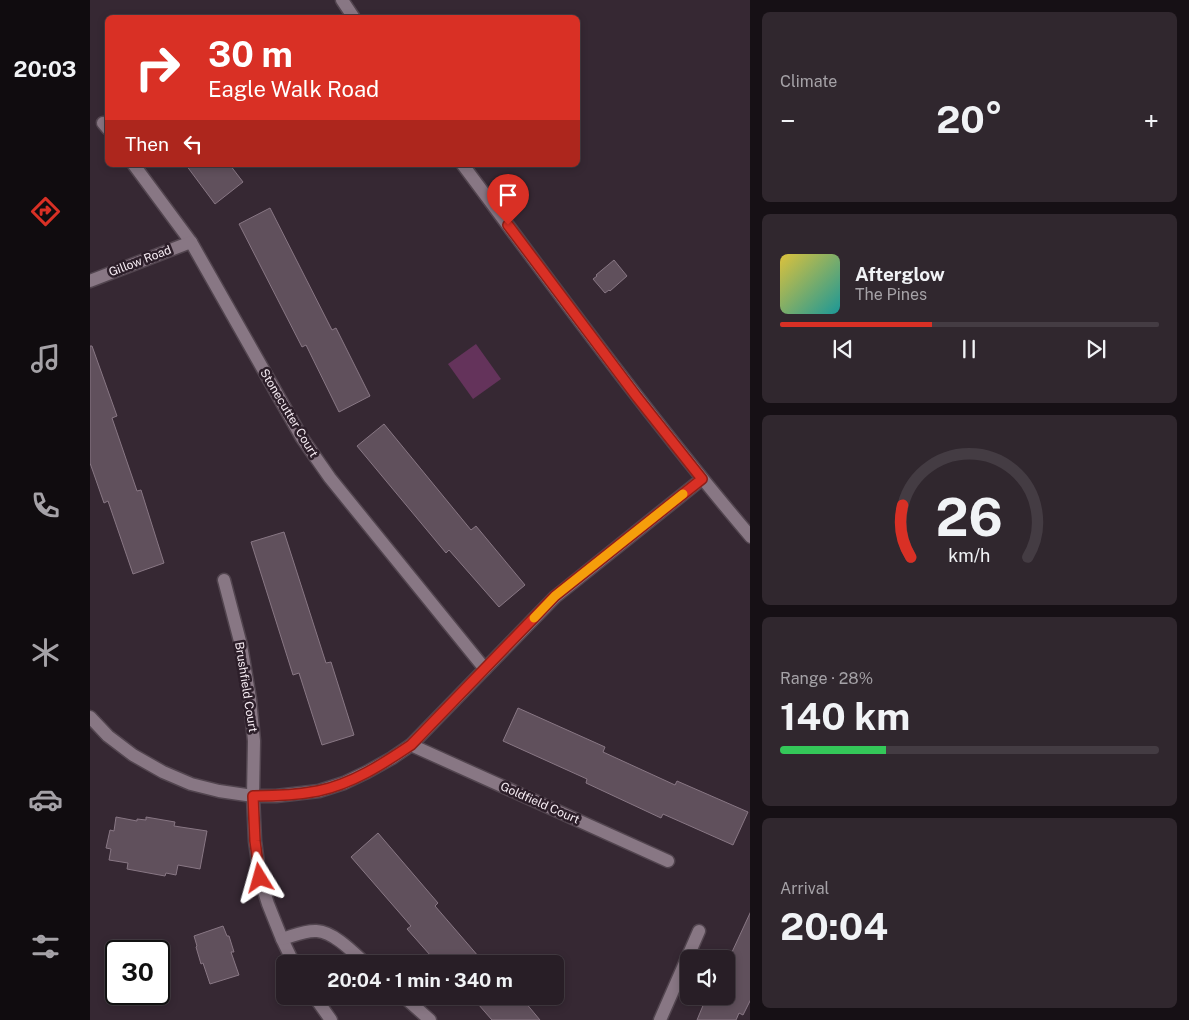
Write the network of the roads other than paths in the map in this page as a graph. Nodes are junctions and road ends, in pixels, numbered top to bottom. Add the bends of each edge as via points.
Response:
1 (342, 0) edge
2 (352, 15) edge
3 (135, 167) edge
4 (464, 167) edge
5 (191, 242) junction
6 (90, 281) edge
7 (702, 479) junction
8 (750, 537) edge
9 (224, 580) dead end
10 (485, 669) junction
11 (90, 717) edge
12 (411, 745) junction
13 (253, 796) junction
14 (668, 861) dead end
15 (699, 931) dead end
16 (282, 939) junction
17 (290, 955) edge
18 (356, 955) edge
19 (320, 1005) edge
20 (413, 1005) edge
21 (331, 1020) edge
22 (430, 1020) edge
23 (660, 1020) edge

1 - 2 street
3 - 5 street, Stonecutter Court
4 - 7 street
5 - 6 street, Gillow Road
5 - 10 street, Stonecutter Court via 302,438 330,478
7 - 8 street
7 - 10 street via 555,596
9 - 13 street, Brushfield Court via 241,645 250,699 254,741
10 - 12 street
11 - 13 street via 133,755 163,772 191,784
12 - 13 street via 344,783 319,791
12 - 14 street, Goldfield Court
13 - 16 street, Brushfield Court via 260,878
15 - 23 street
16 - 17 street, Brushfield Court
16 - 18 street via 318,931 329,934
19 - 21 street
20 - 22 street

